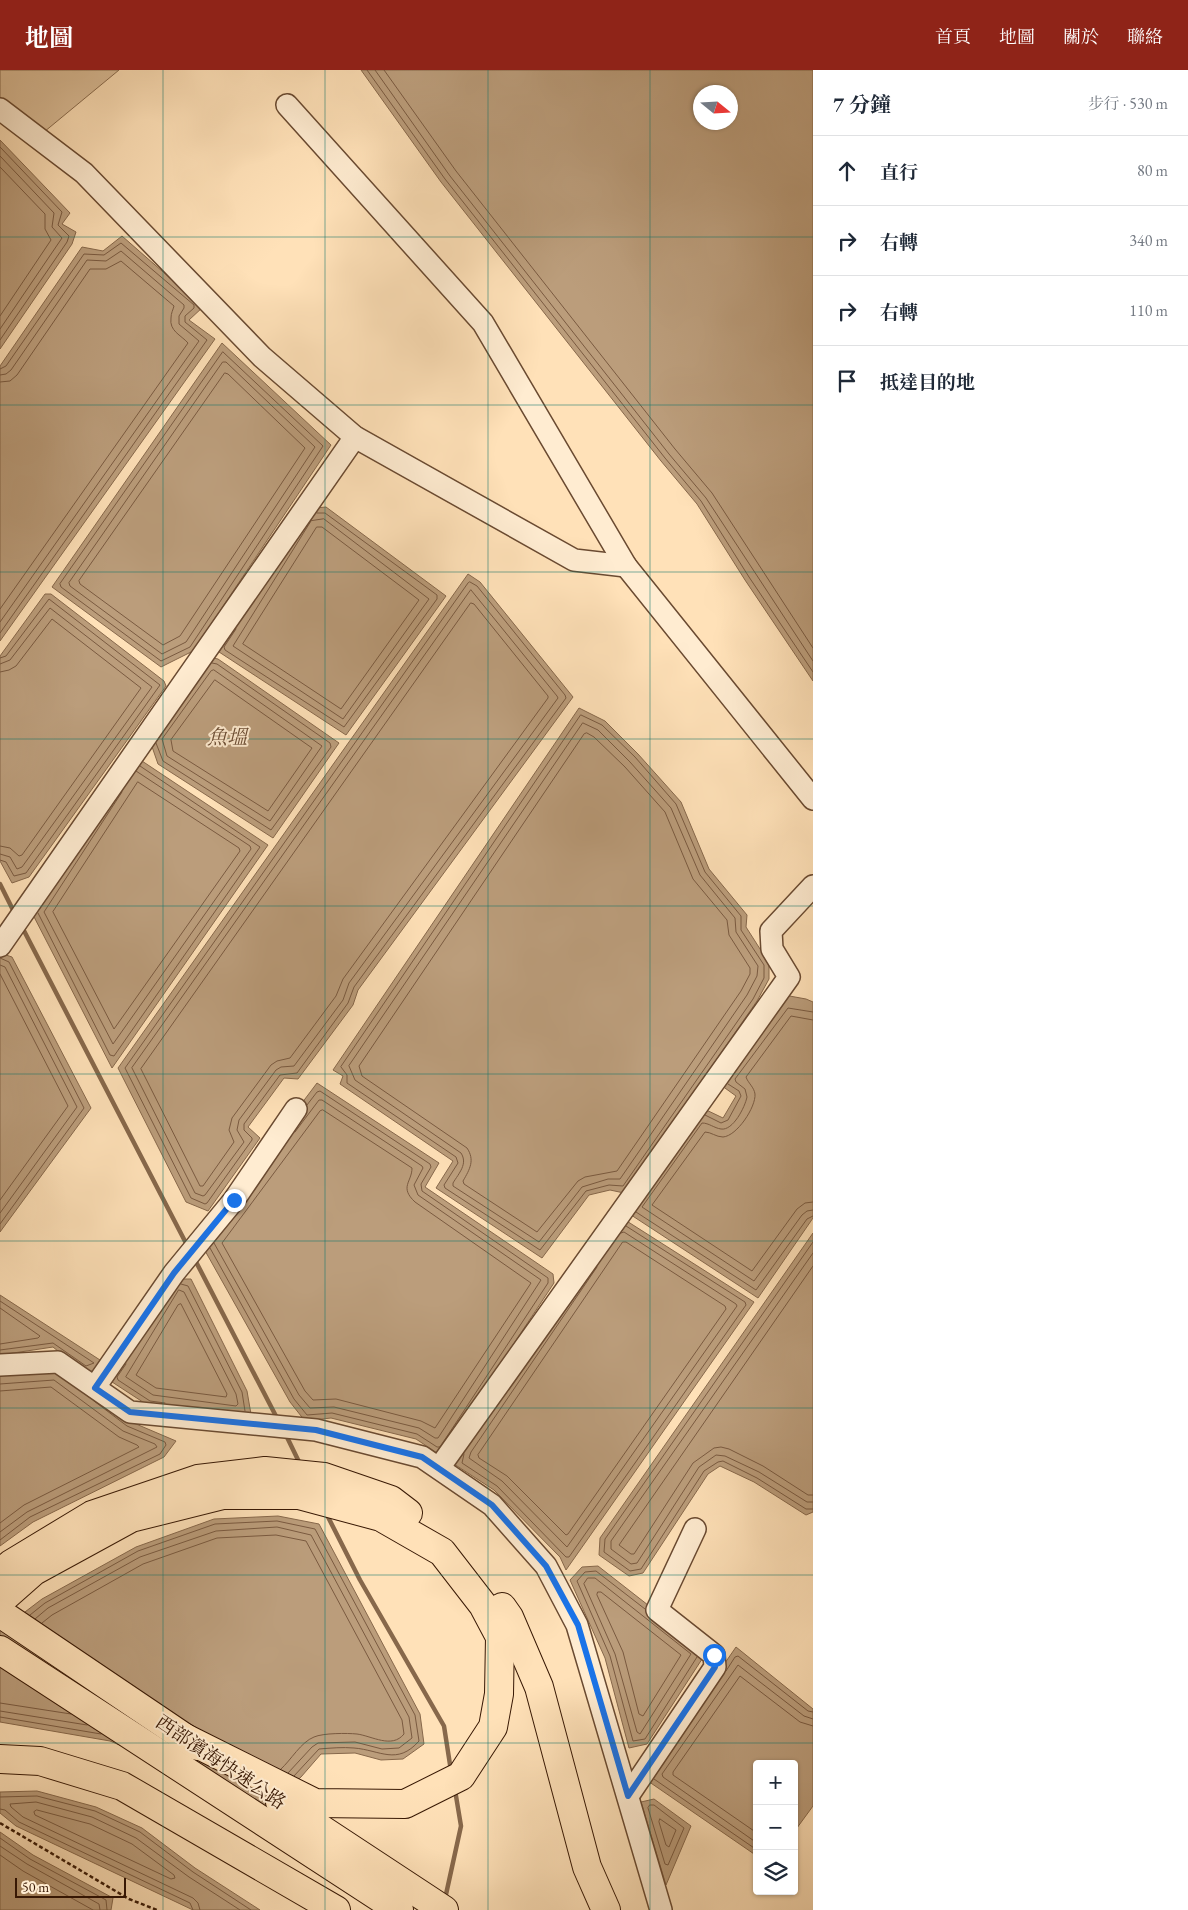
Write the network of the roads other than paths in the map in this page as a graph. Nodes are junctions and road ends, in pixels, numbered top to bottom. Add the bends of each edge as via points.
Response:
1 (287, 105) dead end
2 (0, 109) edge
3 (356, 437) junction
4 (626, 566) junction
5 (813, 799) edge
6 (813, 886) edge
7 (0, 946) edge
8 (296, 1109) dead end
9 (0, 1365) edge
10 (95, 1388) junction
11 (438, 1468) junction
12 (313, 1487) junction
13 (695, 1529) dead end
14 (0, 1574) edge
15 (0, 1600) edge
16 (0, 1612) edge
17 (0, 1650) edge
18 (182, 1736) junction
19 (0, 1759) edge
20 (628, 1796) junction
21 (336, 1910) edge
22 (399, 1910) edge
23 (444, 1910) edge
24 (606, 1910) edge
25 (661, 1910) edge

1 - 4 street via 484,323
2 - 3 street via 84,173 262,357
3 - 4 street via 574,560
3 - 7 street
4 - 5 street
6 - 11 street via 771,931 772,949 789,977
8 - 10 street via 234,1200 174,1273
9 - 10 street via 58,1362
10 - 11 street via 130,1412 316,1430 422,1457
11 - 20 street via 492,1505 546,1566 578,1625
12 - 14 highway via 266,1471 198,1480 92,1515
12 - 15 highway via 299,1495 224,1495 131,1518 34,1571
12 - 18 highway via 381,1517 442,1552 483,1605 500,1637 499,1694 493,1726 461,1776 405,1804 315,1803
12 - 24 highway via 324,1477 391,1500 461,1549 509,1618 539,1687 587,1867
13 - 20 street via 657,1610 714,1655 715,1667
16 - 18 highway, 西部濱海快速公路
17 - 22 highway, 西部濱海快速公路
18 - 23 highway, 西部濱海快速公路
19 - 21 highway via 40,1760 122,1786
20 - 25 street

